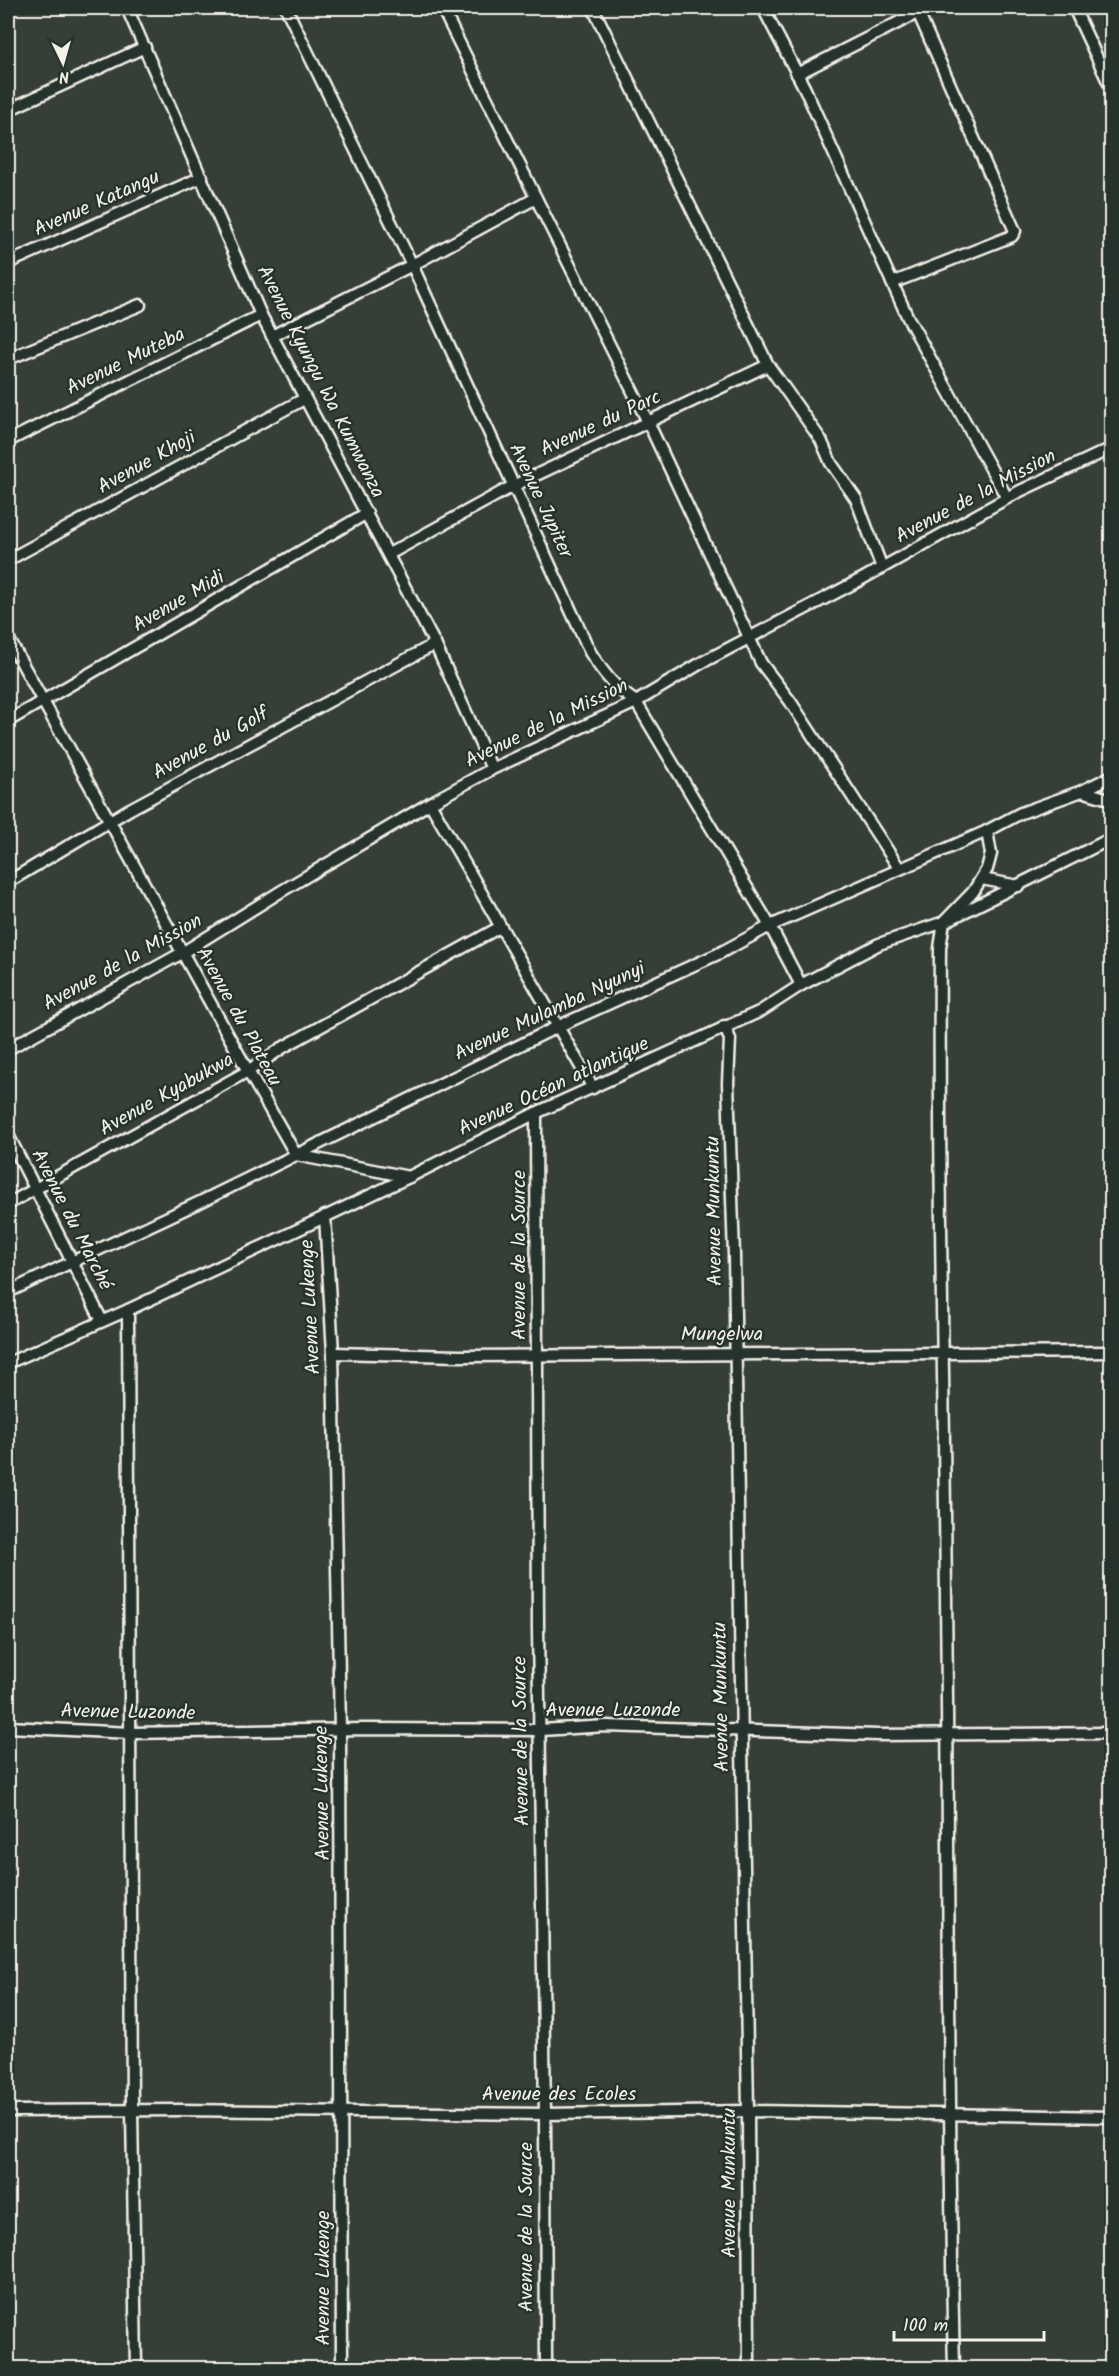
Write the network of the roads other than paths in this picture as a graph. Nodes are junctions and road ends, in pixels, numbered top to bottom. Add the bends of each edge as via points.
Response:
1 (127, 8) edge
2 (286, 8) edge
3 (442, 8) edge
4 (593, 8) edge
5 (763, 8) edge
6 (1074, 8) edge
7 (917, 10) edge
8 (146, 47) junction
9 (797, 74) junction
10 (1112, 90) edge
11 (8, 110) edge
12 (202, 177) junction
13 (536, 198) junction
14 (8, 263) edge
15 (412, 265) junction
16 (892, 283) junction
17 (140, 306) dead end
18 (261, 315) junction
19 (272, 336) junction
20 (8, 359) edge
21 (768, 366) junction
22 (304, 399) junction
23 (648, 422) junction
24 (8, 441) edge
25 (1112, 448) edge
26 (513, 486) junction
27 (1007, 498) junction
28 (367, 513) junction
29 (389, 554) junction
30 (8, 560) edge
31 (882, 568) junction
32 (8, 638) edge
33 (748, 639) junction
34 (435, 644) junction
35 (42, 701) junction
36 (636, 702) junction
37 (8, 721) edge
38 (492, 769) junction
39 (1112, 776) edge
40 (1082, 791) junction
41 (1112, 800) edge
42 (430, 803) junction
43 (110, 822) junction
44 (987, 831) junction
45 (1112, 838) edge
46 (899, 868) junction
47 (982, 879) junction
48 (8, 882) edge
49 (1018, 886) junction
50 (944, 922) junction
51 (770, 926) junction
52 (500, 927) junction
53 (182, 953) junction
54 (801, 986) junction
55 (724, 1026) junction
56 (557, 1027) junction
57 (8, 1048) edge
58 (248, 1071) junction
59 (592, 1088) junction
60 (537, 1113) junction
61 (8, 1135) edge
62 (296, 1155) junction
63 (409, 1177) junction
64 (35, 1188) junction
65 (8, 1204) edge
66 (324, 1216) junction
67 (72, 1262) junction
68 (8, 1292) edge
69 (128, 1310) junction
70 (102, 1321) junction
71 (941, 1352) junction
72 (1112, 1352) edge
73 (333, 1353) junction
74 (736, 1353) junction
75 (538, 1355) junction
76 (8, 1363) edge
77 (8, 1727) edge
78 (340, 1730) junction
79 (541, 1730) junction
80 (741, 1730) junction
81 (130, 1733) junction
82 (1112, 1733) edge
83 (947, 1734) junction
84 (132, 2110) junction
85 (8, 2111) edge
86 (340, 2111) junction
87 (748, 2111) junction
88 (545, 2114) junction
89 (948, 2116) junction
90 (1112, 2117) edge
91 (136, 2368) edge
92 (342, 2368) edge
93 (546, 2368) edge
94 (749, 2368) edge
95 (954, 2368) edge

1 - 8 street, Avenue Kyungu Wa Kumwanza
2 - 15 street, Avenue Jupiter
3 - 13 street
4 - 21 street
5 - 9 street
6 - 10 street
7 - 9 street
7 - 16 street via 1015,231 1012,236
8 - 11 street
8 - 12 street, Avenue Kyungu Wa Kumwanza
9 - 16 street
12 - 14 street, Avenue Katangu
12 - 18 street, Avenue Kyungu Wa Kumwanza
13 - 15 street
13 - 23 street
15 - 19 street
15 - 26 street, Avenue Jupiter
16 - 27 street
17 - 20 street
18 - 19 street, Avenue Kyungu Wa Kumwanza
18 - 24 street, Avenue Muteba
19 - 22 street, Avenue Kyungu Wa Kumwanza
21 - 23 street, Avenue du Parc
21 - 31 street via 821,440 831,463 856,499
22 - 28 street, Avenue Kyungu Wa Kumwanza
22 - 30 street, Avenue Khoji
23 - 26 street, Avenue du Parc
23 - 33 street
25 - 27 street, Avenue de la Mission
26 - 29 street, Avenue du Parc
26 - 36 street, Avenue Jupiter via 590,652 617,689
27 - 31 street, Avenue de la Mission
28 - 29 street, Avenue Kyungu Wa Kumwanza
28 - 35 street, Avenue Midi
29 - 34 street, Avenue Kyungu Wa Kumwanza
31 - 33 street, Avenue de la Mission
32 - 35 street, Avenue du Plateau
33 - 36 street, Avenue de la Mission
33 - 46 street
34 - 38 street, Avenue Kyungu Wa Kumwanza
34 - 43 street, Avenue du Golf
35 - 37 street, Avenue Midi
35 - 43 street, Avenue du Plateau
36 - 38 street, Avenue de la Mission
36 - 51 street, Avenue Jupiter
38 - 42 street, Avenue de la Mission
39 - 40 street, Avenue Mulamba Nyunyi
40 - 41 street
40 - 44 street, Avenue Mulamba Nyunyi via 1021,813
42 - 52 street
42 - 53 street, Avenue de la Mission
43 - 48 street, Avenue du Golf
43 - 53 street, Avenue du Plateau
44 - 46 street, Avenue Mulamba Nyunyi
44 - 47 street via 991,854
45 - 49 street, Avenue Océan atlantique
46 - 51 street, Avenue Mulamba Nyunyi via 858,890
47 - 49 street
47 - 50 street
49 - 50 street, Avenue Océan atlantique
50 - 54 street, Avenue Océan atlantique via 879,944
50 - 71 street via 940,934
51 - 54 street, Avenue Jupiter
51 - 56 street, Avenue Mulamba Nyunyi via 718,954
52 - 56 street
52 - 58 street, Avenue Kyabukwa via 282,1048
53 - 57 street, Avenue de la Mission
53 - 58 street, Avenue du Plateau
54 - 55 street, Avenue Océan atlantique via 761,1011
55 - 59 street, Avenue Océan atlantique
55 - 74 street, Avenue Munkuntu via 730,1039
56 - 59 street
56 - 62 street, Avenue Mulamba Nyunyi
58 - 62 street, Avenue du Plateau
58 - 64 street, Avenue Kyabukwa
59 - 60 street, Avenue Océan atlantique
60 - 63 street, Avenue Océan atlantique
60 - 75 street, Avenue de la Source
61 - 64 street, Avenue du Marché
62 - 63 street
62 - 67 street, Avenue Mulamba Nyunyi
63 - 66 street, Avenue Océan atlantique
64 - 65 street, Avenue Kyabukwa
64 - 67 street, Avenue du Marché
66 - 69 street, Avenue Océan atlantique
66 - 73 street, Avenue Lukenge
67 - 68 street, Avenue Mulamba Nyunyi
67 - 70 street, Avenue du Marché
69 - 70 street, Avenue Océan atlantique
69 - 81 street
70 - 76 street, Avenue Océan atlantique
71 - 72 street, Mungelwa
71 - 74 street, Mungelwa
71 - 83 street
73 - 75 street, Mungelwa
73 - 78 street, Avenue Lukenge
74 - 75 street, Mungelwa
74 - 80 street, Avenue Munkuntu
75 - 79 street, Avenue de la Source
77 - 81 street, Avenue Luzonde
78 - 79 street, Avenue Luzonde
78 - 81 street, Avenue Luzonde
78 - 86 street, Avenue Lukenge
79 - 80 street, Avenue Luzonde via 606,1726
79 - 88 street, Avenue de la Source
80 - 83 street, Avenue Luzonde
80 - 87 street, Avenue Munkuntu
81 - 84 street
82 - 83 street, Avenue Luzonde
83 - 89 street
84 - 85 street, Avenue des Ecoles
84 - 86 street, Avenue des Ecoles
84 - 91 street
86 - 88 street, Avenue des Ecoles
86 - 92 street, Avenue Lukenge
87 - 88 street, Avenue des Ecoles
87 - 89 street, Avenue des Ecoles
87 - 94 street, Avenue Munkuntu
88 - 93 street, Avenue de la Source
89 - 90 street, Avenue des Ecoles
89 - 95 street

